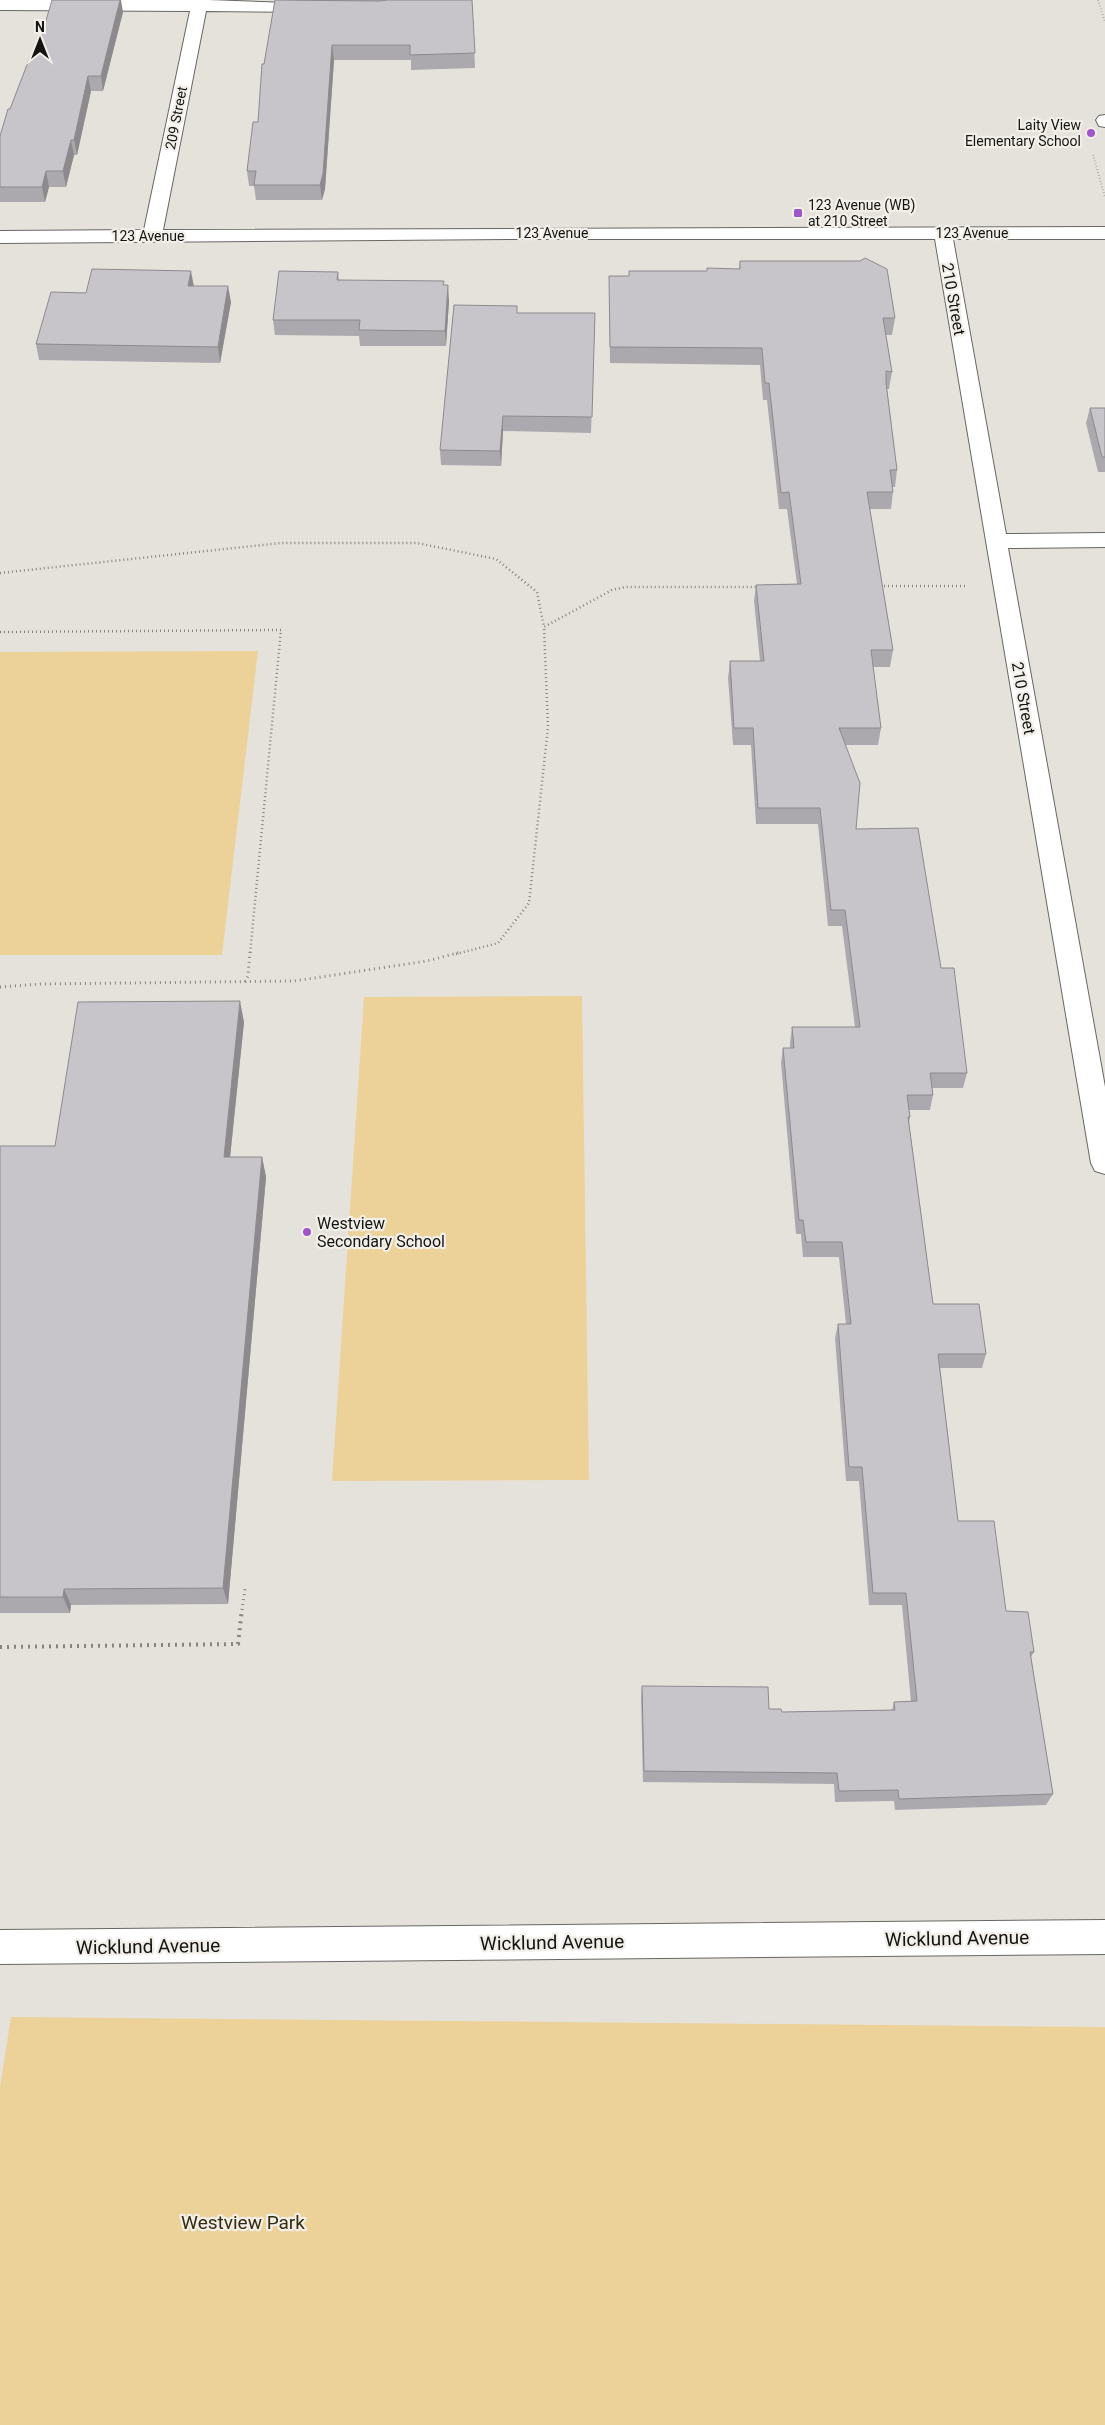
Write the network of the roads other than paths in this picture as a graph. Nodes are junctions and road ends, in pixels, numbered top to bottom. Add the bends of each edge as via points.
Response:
1 (199, 3) edge
2 (0, 5) edge
3 (324, 8) edge
4 (943, 233) junction
5 (1105, 233) edge
6 (0, 237) edge
7 (152, 237) junction
8 (1105, 540) edge
9 (996, 541) junction
10 (1105, 1163) edge
11 (1105, 1937) edge
12 (0, 1947) edge

1 - 2 street
1 - 3 street
1 - 7 street, 209 Street
4 - 5 street, 123 Avenue
4 - 7 street, 123 Avenue
4 - 9 street, 210 Street
6 - 7 street, 123 Avenue
8 - 9 street
9 - 10 street, 210 Street
11 - 12 street, Wicklund Avenue

